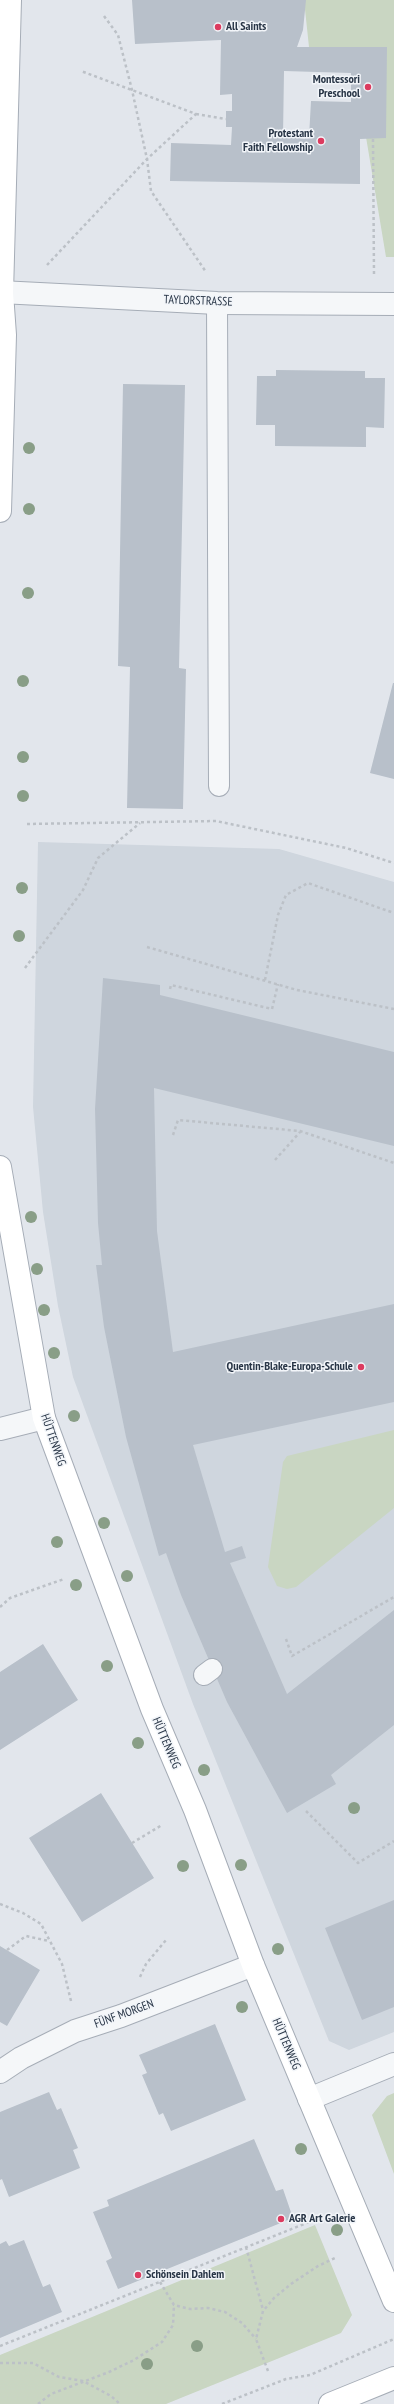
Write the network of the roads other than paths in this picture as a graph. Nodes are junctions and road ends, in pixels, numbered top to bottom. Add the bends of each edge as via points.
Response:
1 (10, 0) edge
2 (3, 188) edge
3 (1, 293) edge
4 (217, 303) junction
5 (384, 304) edge
6 (0, 511) edge
7 (219, 786) dead end
8 (0, 1168) edge
9 (44, 1418) junction
10 (0, 1429) edge
11 (253, 1965) junction
12 (394, 2064) edge
13 (0, 2072) edge
14 (309, 2099) junction
15 (394, 2301) edge
16 (394, 2378) edge
17 (330, 2404) edge

1 - 2 main road
2 - 3 main road
3 - 4 street, TAYLORSTRASSE
3 - 6 main road via 5,335
4 - 5 street, TAYLORSTRASSE
4 - 7 lane
8 - 9 main road, HÜTTENWEG
9 - 10 street
9 - 11 main road, HÜTTENWEG via 152,1709 195,1810
11 - 13 street, FÜNF MORGEN via 75,2032 21,2058
11 - 14 main road, HÜTTENWEG
12 - 14 street
14 - 15 main road, HÜTTENWEG
16 - 17 main road

